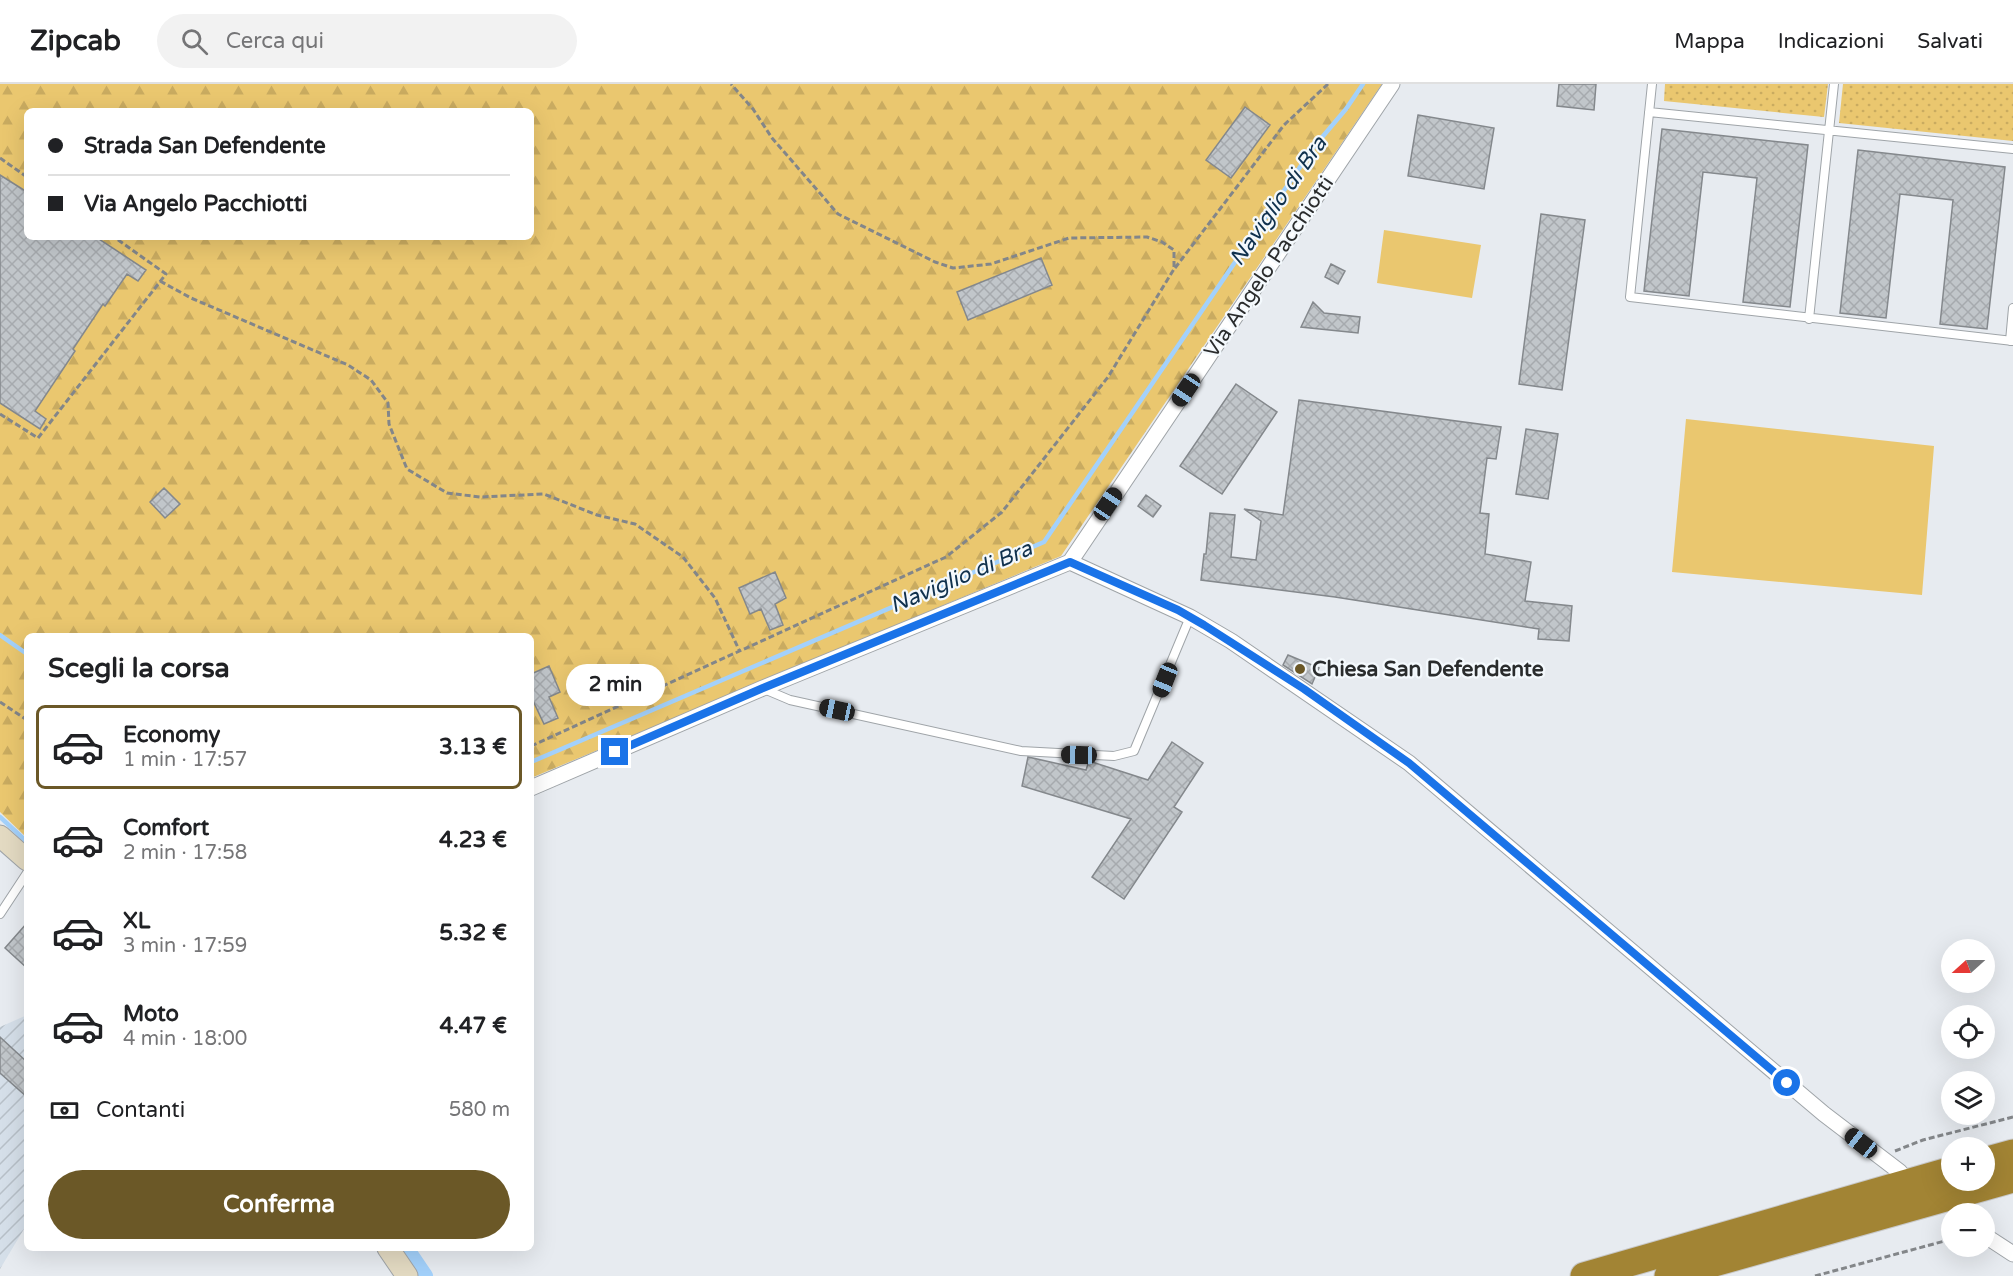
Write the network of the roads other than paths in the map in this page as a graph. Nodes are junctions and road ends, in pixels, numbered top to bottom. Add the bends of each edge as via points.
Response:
1 (1392, 84) edge
2 (1652, 84) edge
3 (1834, 84) edge
4 (1649, 111) junction
5 (1829, 130) junction
6 (2013, 149) edge
7 (2013, 308) edge
8 (1809, 318) junction
9 (2011, 341) edge
10 (1070, 562) junction
11 (1190, 617) junction
12 (763, 688) junction
13 (534, 787) edge
14 (0, 836) edge
15 (24, 857) edge
16 (24, 878) edge
17 (0, 914) edge
18 (2013, 1153) edge
19 (1995, 1158) edge
20 (1899, 1172) dead end
21 (1941, 1173) edge
22 (2013, 1179) edge
23 (1995, 1242) edge
24 (390, 1251) edge
25 (2013, 1254) edge
26 (406, 1276) edge
27 (1584, 1276) edge
28 (1668, 1276) edge

1 - 10 street, Via Angelo Pacchiotti
2 - 4 lane
3 - 5 lane
4 - 5 lane
4 - 8 lane via 1630,297
5 - 6 lane
5 - 8 lane
7 - 9 lane
8 - 9 lane
10 - 11 street
10 - 12 street
11 - 12 lane via 1134,752 1113,756 1021,751 790,700
11 - 20 street via 1409,763 1824,1114
12 - 13 street
14 - 15 main road
16 - 17 lane
18 - 19 highway
21 - 27 highway
22 - 28 highway
23 - 25 street
24 - 26 main road

